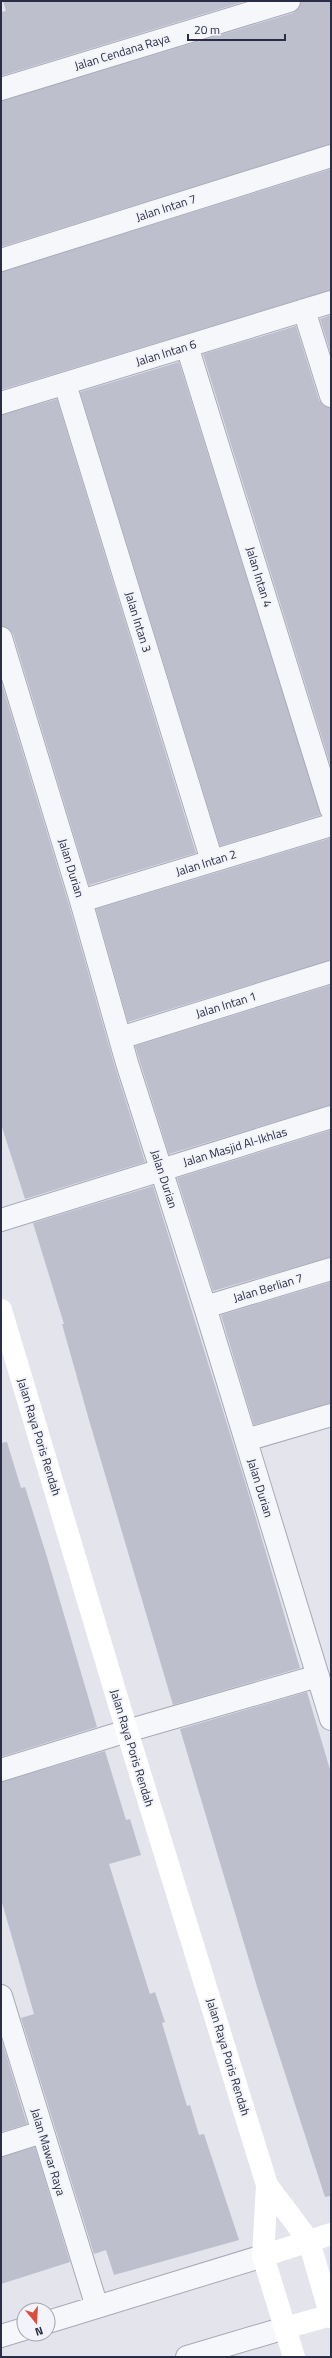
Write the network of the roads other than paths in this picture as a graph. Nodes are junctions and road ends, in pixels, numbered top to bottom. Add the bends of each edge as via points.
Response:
1 (289, 1) edge
2 (1, 89) edge
3 (331, 156) edge
4 (1, 260) edge
5 (331, 302) edge
6 (304, 310) junction
7 (187, 346) junction
8 (65, 384) junction
9 (331, 396) edge
10 (1, 403) edge
11 (2, 647) edge
12 (331, 809) edge
13 (331, 825) edge
14 (212, 861) junction
15 (81, 901) junction
16 (331, 972) edge
17 (120, 1038) junction
18 (331, 1117) edge
19 (161, 1170) junction
20 (1, 1220) edge
21 (331, 1269) edge
22 (205, 1307) junction
23 (1, 1310) edge
24 (331, 1415) edge
25 (246, 1440) junction
26 (318, 1676) junction
27 (331, 1719) edge
28 (126, 1731) junction
29 (1, 1770) edge
30 (1, 1996) edge
31 (42, 2132) junction
32 (1, 2145) edge
33 (267, 2185) junction
34 (331, 2234) edge
35 (309, 2241) junction
36 (263, 2256) junction
37 (97, 2307) junction
38 (331, 2316) edge
39 (56, 2320) edge
40 (286, 2328) junction
41 (16, 2331) edge
42 (1, 2336) edge
43 (187, 2357) edge
44 (294, 2357) edge

1 - 2 street, Jalan Cendana Raya
3 - 4 street, Jalan Intan 7
5 - 6 street, Jalan Intan 6
6 - 7 street, Jalan Intan 6
6 - 9 street
7 - 8 street, Jalan Intan 6
7 - 12 street, Jalan Intan 4
8 - 10 street, Jalan Intan 6
8 - 14 street, Jalan Intan 3
11 - 15 street, Jalan Durian
13 - 14 street, Jalan Intan 2
14 - 15 street, Jalan Intan 2
15 - 17 street, Jalan Durian
16 - 17 street, Jalan Intan 1
17 - 19 street, Jalan Durian
18 - 19 street, Jalan Masjid Al-Ikhlas
19 - 20 street, Jalan Masjid Al-Ikhlas
19 - 22 street, Jalan Durian
21 - 22 street, Jalan Berlian 7
22 - 25 street, Jalan Durian
23 - 28 street, Jalan Raya Poris Rendah
24 - 25 street
25 - 26 street, Jalan Durian
26 - 27 street, Jalan Durian
26 - 28 street
28 - 29 street
28 - 33 street, Jalan Raya Poris Rendah
30 - 31 street, Jalan Mawar Raya
31 - 32 street
31 - 37 street, Jalan Mawar Raya
33 - 35 street, Jalan Raya Poris Rendah
33 - 36 street, Jalan Raya Poris Rendah
34 - 35 street
35 - 36 street
35 - 38 street
36 - 37 street
36 - 40 street
37 - 39 street
38 - 40 street
40 - 43 street
40 - 44 street
41 - 42 street

